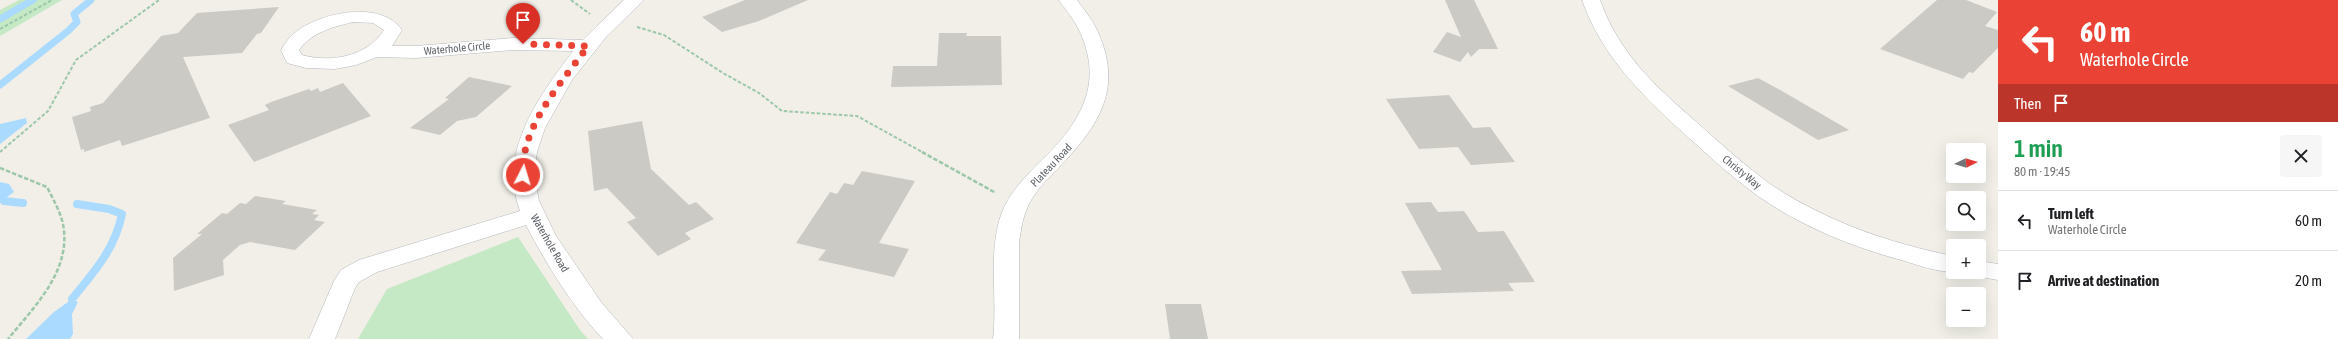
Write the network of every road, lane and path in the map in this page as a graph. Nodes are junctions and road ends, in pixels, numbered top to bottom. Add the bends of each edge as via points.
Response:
1 (52, 0) edge
2 (159, 0) edge
3 (571, 0) edge
4 (635, 0) edge
5 (1068, 0) edge
6 (1591, 0) edge
7 (608, 22) junction
8 (0, 29) edge
9 (588, 46) junction
10 (374, 51) junction
11 (0, 152) edge
12 (0, 168) edge
13 (996, 194) dead end
14 (533, 215) junction
15 (1946, 262) edge
16 (1986, 270) edge
17 (1998, 272) edge
18 (8, 339) edge
19 (322, 339) edge
20 (620, 339) edge
21 (1006, 339) edge

1 - 8 path
2 - 11 path via 76,60 48,111
3 - 7 path
4 - 7 street, Waterhole Road
5 - 21 street, Plateau Road via 1088,29 1093,42 1099,63 1098,92 1087,123 1023,195 1014,212 1007,250 1010,320
6 - 15 street, Christy Way via 1604,32 1643,85 1743,174 1766,191 1803,213 1859,238 1897,251
7 - 9 street, Waterhole Road
7 - 13 path via 649,29 664,35 759,93 782,111 857,116
9 - 10 street, Waterhole Circle via 513,44 416,52
9 - 14 street, Waterhole Road via 544,108 525,151 523,175
10 - 10 street, Waterhole Circle via 388,40 392,30 387,21 373,17 331,21 310,29 296,40 290,50 294,59 309,64 346,61
12 - 18 path via 46,187 62,223 65,244 60,267 41,297
14 - 19 street via 368,266 350,276
14 - 20 street, Waterhole Road via 596,316
16 - 17 street

